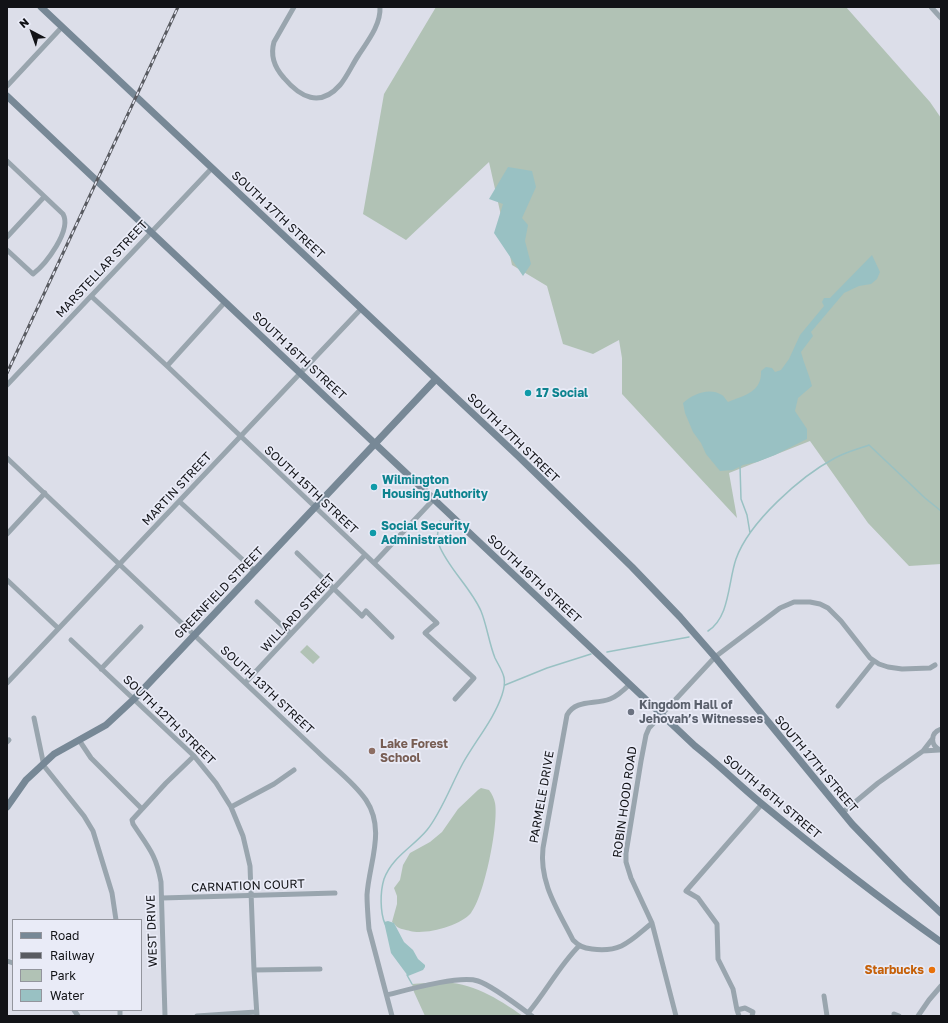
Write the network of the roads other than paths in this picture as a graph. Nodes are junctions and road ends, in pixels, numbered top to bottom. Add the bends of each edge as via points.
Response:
1 (41, 7) edge
2 (294, 7) edge
3 (380, 7) edge
4 (931, 7) edge
5 (941, 18) edge
6 (62, 27) junction
7 (7, 86) edge
8 (7, 96) edge
9 (7, 162) edge
10 (212, 168) junction
11 (44, 197) junction
12 (151, 232) junction
13 (7, 237) edge
14 (7, 250) edge
15 (91, 296) junction
16 (226, 302) junction
17 (361, 309) junction
18 (167, 366) junction
19 (300, 372) junction
20 (436, 379) junction
21 (7, 385) edge
22 (240, 437) junction
23 (375, 444) junction
24 (7, 458) edge
25 (45, 494) junction
26 (434, 499) junction
27 (180, 502) junction
28 (315, 507) junction
29 (7, 534) edge
30 (297, 553) dead end
31 (365, 555) junction
32 (374, 563) junction
33 (120, 565) junction
34 (255, 571) junction
35 (7, 580) edge
36 (334, 589) junction
37 (257, 602) dead end
38 (141, 627) dead end
39 (58, 628) junction
40 (291, 634) junction
41 (194, 635) junction
42 (392, 637) dead end
43 (70, 640) dead end
44 (715, 657) junction
45 (874, 661) junction
46 (935, 665) dead end
47 (101, 669) junction
48 (7, 683) edge
49 (245, 683) junction
50 (630, 684) junction
51 (134, 699) junction
52 (455, 699) dead end
53 (838, 706) dead end
54 (662, 714) junction
55 (34, 718) dead end
56 (941, 729) edge
57 (933, 738) junction
58 (79, 740) junction
59 (940, 750) edge
60 (923, 751) junction
61 (194, 756) junction
62 (43, 763) junction
63 (294, 770) dead end
64 (762, 804) junction
65 (7, 807) edge
66 (231, 807) junction
67 (141, 808) junction
68 (842, 813) junction
69 (335, 893) dead end
70 (252, 895) junction
71 (162, 898) junction
72 (941, 913) edge
73 (116, 919) edge
74 (652, 923) junction
75 (941, 942) edge
76 (579, 946) junction
77 (320, 969) dead end
78 (254, 970) junction
79 (941, 986) edge
80 (387, 995) junction
81 (824, 996) dead end
82 (737, 1010) junction
83 (256, 1014) edge
84 (530, 1014) edge
85 (165, 1016) edge
86 (197, 1016) edge
87 (391, 1016) edge
88 (676, 1016) edge
89 (739, 1016) edge
90 (752, 1016) edge
91 (827, 1016) edge
92 (894, 1016) edge
93 (900, 1016) edge
94 (918, 1016) edge

1 - 6 main road, SOUTH 17TH STREET
2 - 3 street via 274,42 272,58 290,86 301,94 315,98 331,93 342,82 374,30 380,17
4 - 5 street
6 - 7 street
6 - 10 main road, SOUTH 17TH STREET
8 - 12 main road, SOUTH 16TH STREET
9 - 11 street
10 - 12 street, MARSTELLAR STREET
10 - 17 main road, SOUTH 17TH STREET
11 - 13 street
11 - 14 street via 65,218 62,234 53,251 33,274
12 - 15 street, MARSTELLAR STREET
12 - 16 main road, SOUTH 16TH STREET
15 - 18 street, SOUTH 15TH STREET
15 - 21 street, MARSTELLAR STREET
16 - 18 street
16 - 19 main road, SOUTH 16TH STREET
17 - 19 street, MARTIN STREET
17 - 20 main road, SOUTH 17TH STREET
18 - 22 street, SOUTH 15TH STREET
19 - 22 street, MARTIN STREET
19 - 23 main road, SOUTH 16TH STREET
20 - 23 main road, GREENFIELD STREET
20 - 44 main road, SOUTH 17TH STREET via 611,546
22 - 27 street, MARTIN STREET
22 - 28 street, SOUTH 15TH STREET
23 - 26 main road, SOUTH 16TH STREET
23 - 28 main road, GREENFIELD STREET
24 - 25 street, SOUTH 13TH STREET
25 - 29 street
25 - 33 street, SOUTH 13TH STREET
26 - 32 street
26 - 50 main road, SOUTH 16TH STREET
27 - 33 street, MARTIN STREET
27 - 34 street
28 - 31 street, SOUTH 15TH STREET
28 - 34 main road, GREENFIELD STREET
30 - 36 street
31 - 32 street, SOUTH 15TH STREET
31 - 36 street, WILLARD STREET
32 - 52 street, SOUTH 15TH STREET via 437,623 425,633 474,678
33 - 39 street, MARTIN STREET
33 - 41 street, SOUTH 13TH STREET
34 - 41 main road, GREENFIELD STREET
35 - 39 street
36 - 40 street, WILLARD STREET
36 - 42 street via 362,616 366,611
37 - 40 street
38 - 47 street
39 - 48 street, MARTIN STREET
40 - 49 street, WILLARD STREET
41 - 49 street, SOUTH 13TH STREET
41 - 51 main road, GREENFIELD STREET
43 - 47 street, SOUTH 12TH STREET
44 - 45 street, ROBIN HOOD ROAD via 780,608 802,601 828,608
44 - 54 street, ROBIN HOOD ROAD
44 - 68 main road, SOUTH 17TH STREET
45 - 46 street via 902,669 930,668
45 - 53 street
47 - 51 street, SOUTH 12TH STREET
49 - 80 street, SOUTH 13TH STREET via 357,789 372,811 376,839 368,892 369,929
50 - 54 main road, SOUTH 16TH STREET
50 - 76 street, PARMELE DRIVE via 610,699 573,707 565,720 542,863 550,893 573,940
51 - 58 main road, GREENFIELD STREET via 106,725
51 - 61 street, SOUTH 12TH STREET
54 - 64 main road, SOUTH 16TH STREET
54 - 74 street, ROBIN HOOD ROAD via 646,735 626,853 630,878
55 - 62 street
56 - 57 street
57 - 59 street via 934,746
57 - 60 street
58 - 62 main road, GREENFIELD STREET
58 - 67 street via 91,758
59 - 60 street
60 - 68 street
61 - 66 street, SOUTH 12TH STREET
61 - 67 street
62 - 65 main road, GREENFIELD STREET via 26,780
62 - 73 street via 93,831 112,892
63 - 66 street
64 - 75 main road, SOUTH 16TH STREET via 863,885
64 - 82 street via 686,891 698,898 717,924 718,959 733,989
66 - 70 street, SOUTH 12TH STREET via 246,848
67 - 71 street, WEST DRIVE via 132,822 157,864
68 - 72 main road, SOUTH 17TH STREET
69 - 70 street, CARNATION COURT
70 - 71 street, CARNATION COURT
70 - 78 street, SOUTH 12TH STREET
71 - 85 street, WEST DRIVE
74 - 76 street via 625,945 613,950
74 - 88 street, ROBIN HOOD ROAD
76 - 84 street
77 - 78 street
78 - 83 street, SOUTH 12TH STREET
79 - 94 street
80 - 84 street via 471,979 481,982
80 - 87 street, SOUTH 13TH STREET
81 - 91 street
82 - 89 street
82 - 90 street via 750,1010 753,1012
83 - 86 street
92 - 93 street

